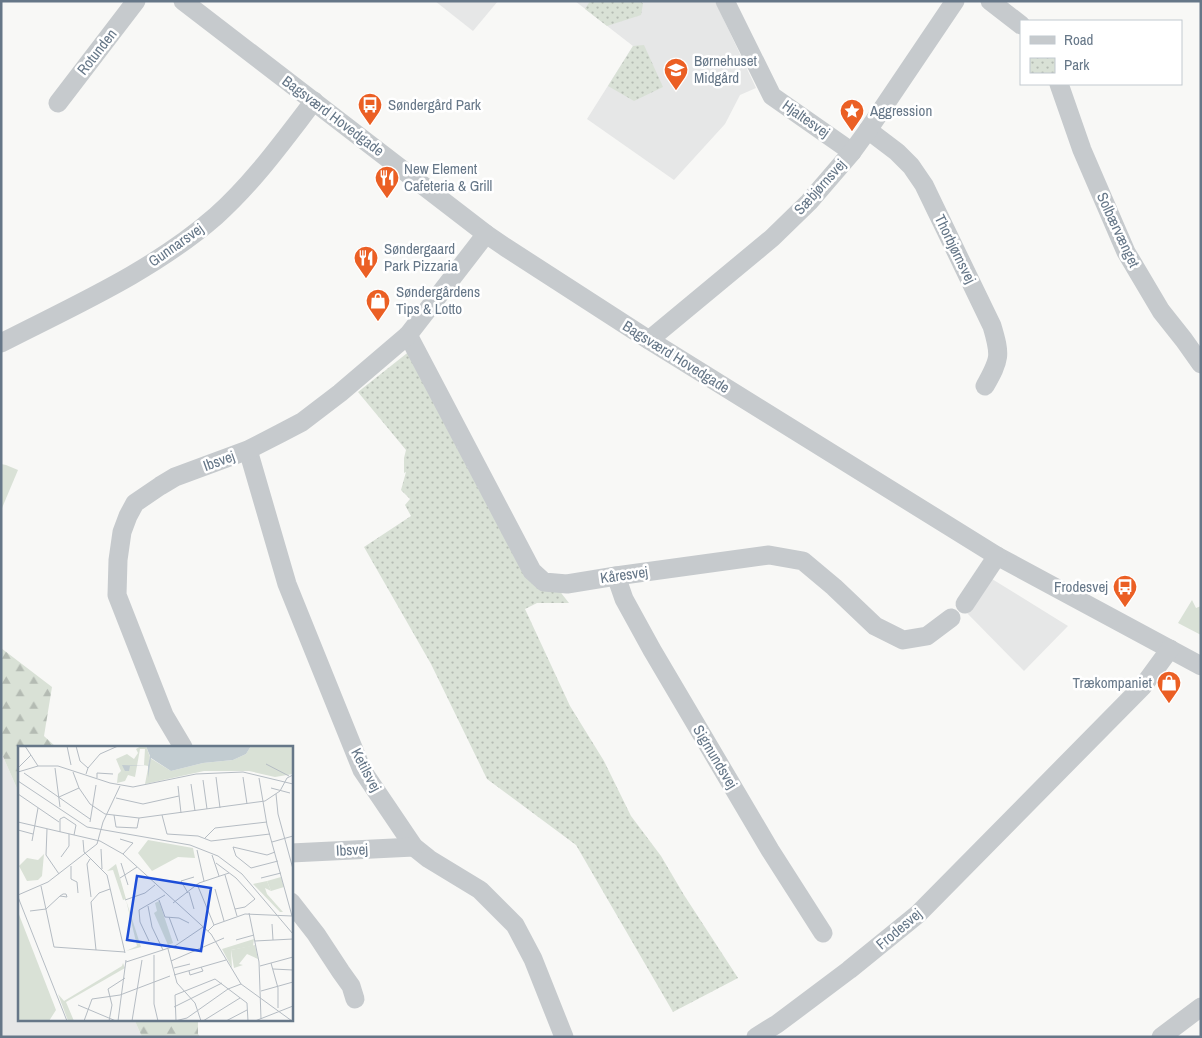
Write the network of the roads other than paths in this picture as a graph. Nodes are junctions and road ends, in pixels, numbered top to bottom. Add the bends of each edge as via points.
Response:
1 (136, 1) edge
2 (183, 1) edge
3 (725, 1) edge
4 (955, 1) edge
5 (990, 1) edge
6 (1020, 24) edge
7 (1059, 85) edge
8 (314, 101) junction
9 (58, 103) dead end
10 (868, 130) junction
11 (852, 152) junction
12 (486, 234) junction
13 (408, 335) junction
14 (648, 340) junction
15 (1, 343) edge
16 (1201, 364) edge
17 (985, 386) dead end
18 (248, 450) junction
19 (997, 556) junction
20 (616, 576) junction
21 (966, 604) dead end
22 (950, 618) dead end
23 (1170, 649) junction
24 (1201, 666) edge
25 (182, 746) edge
26 (414, 847) junction
27 (292, 853) edge
28 (292, 903) edge
29 (823, 933) dead end
30 (355, 999) dead end
31 (1201, 1007) edge
32 (564, 1037) edge
33 (756, 1037) edge
34 (1161, 1037) edge

1 - 9 street, Rotunden
2 - 8 street, Bagsværd Hovedgade
3 - 11 street, Hjaltesvej via 772,96
4 - 10 street, Sæbjørnsvej
5 - 6 street
7 - 16 street, Solbærvænget via 1082,150 1126,252 1161,311
8 - 12 street, Bagsværd Hovedgade
8 - 15 street, Gunnarsvej via 257,174 216,216 178,246 120,282
10 - 11 street, Sæbjørnsvej
10 - 17 street, Thorbjørnsvej via 897,152 924,185 992,326 998,358
11 - 14 street, Sæbjørnsvej via 809,202 772,238
12 - 13 street, Ibsvej
12 - 14 street, Bagsværd Hovedgade
13 - 18 street, Ibsvej via 302,422
13 - 20 street, Kåresvej via 532,571 544,582 566,584
14 - 19 street, Bagsværd Hovedgade
18 - 25 street, Ibsvej via 160,486 135,503 122,532 117,595 164,715
18 - 26 street, Ketilsvej via 287,584 362,770
19 - 21 street
19 - 23 street, Bagsværd Hovedgade
20 - 22 street, Kåresvej via 769,555 803,561 875,626 904,640 927,636
20 - 29 street, Sigmundsvej via 624,599 652,650
23 - 24 street, Bagsværd Hovedgade
23 - 33 street, Frodesvej via 1143,686 918,914 849,970
26 - 27 street, Ibsvej
26 - 32 street, Ketilsvej via 480,890 515,926
28 - 30 street via 352,986
31 - 34 street

